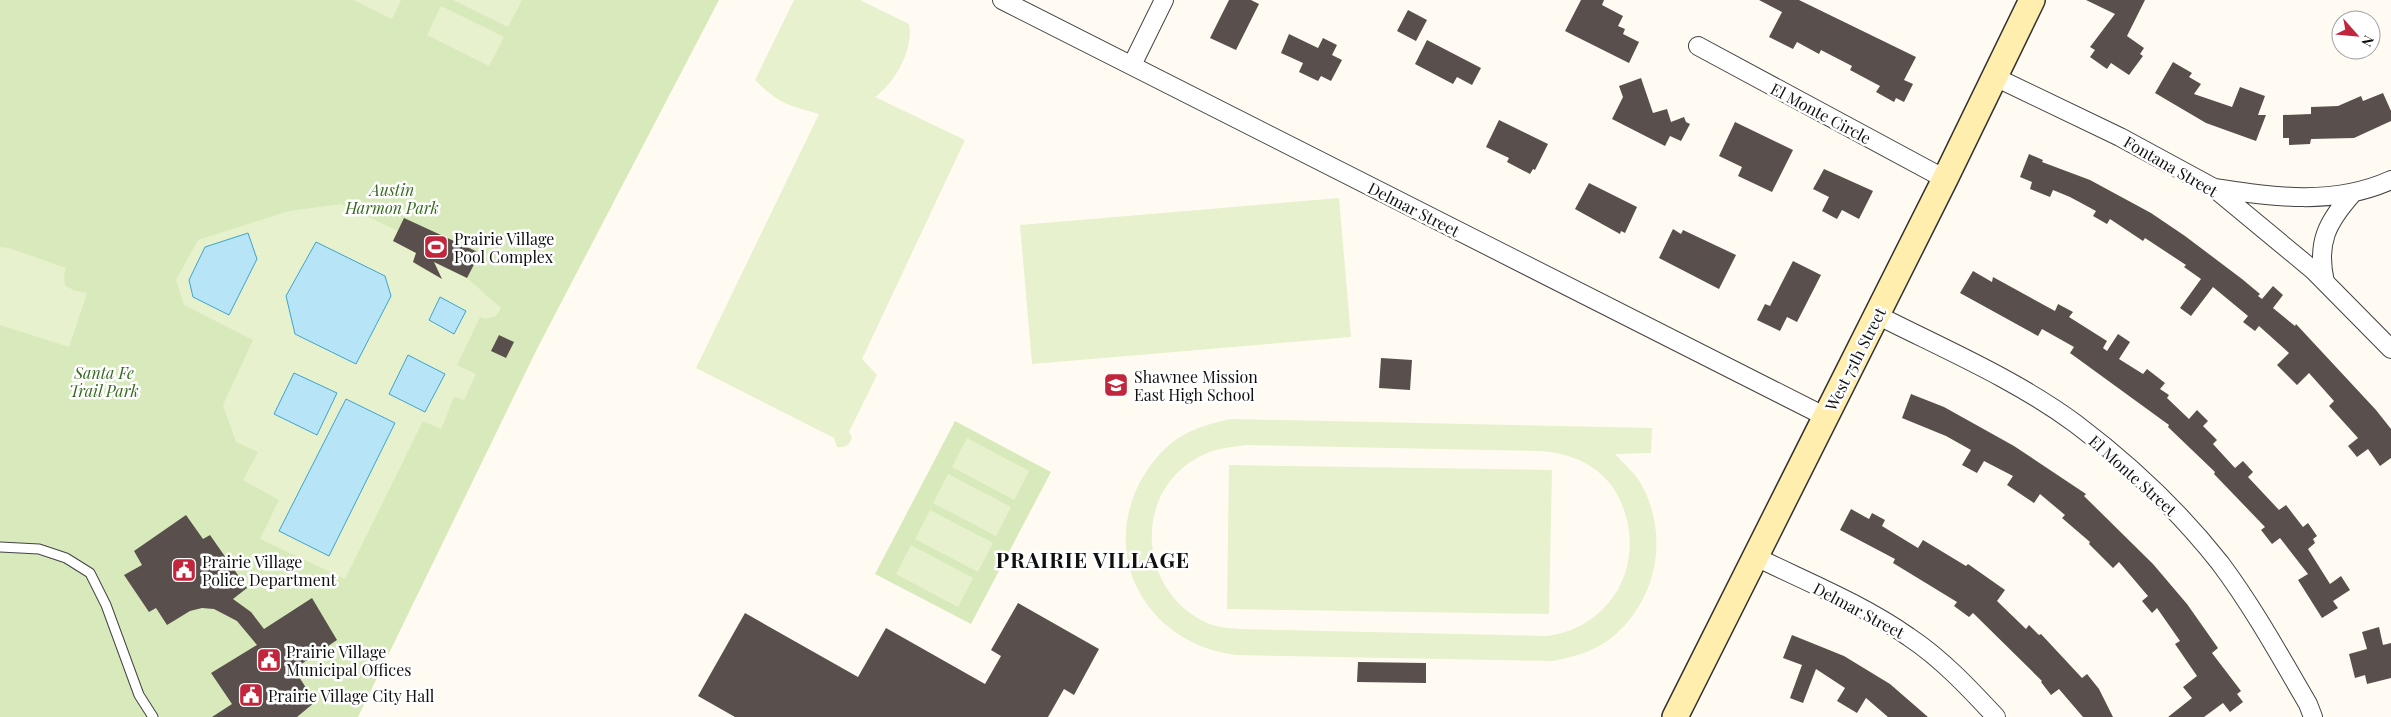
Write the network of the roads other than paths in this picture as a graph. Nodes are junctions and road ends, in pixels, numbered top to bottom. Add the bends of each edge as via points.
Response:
1 (1002, 0) edge
2 (1164, 0) edge
3 (2032, 0) edge
4 (1698, 46) dead end
5 (1132, 65) junction
6 (1994, 77) junction
7 (1945, 179) junction
8 (2391, 180) edge
9 (2214, 188) junction
10 (2352, 193) junction
11 (2325, 282) junction
12 (1877, 315) junction
13 (2391, 349) edge
14 (1826, 417) junction
15 (0, 547) edge
16 (1756, 556) junction
17 (153, 717) edge
18 (1675, 717) edge
19 (1996, 717) edge
20 (2312, 717) edge

1 - 5 street, Delmar Street
2 - 5 street
3 - 6 main road, West 75th Street
4 - 7 street, El Monte Circle
5 - 14 street, Delmar Street
6 - 7 main road, West 75th Street
6 - 9 street, Fontana Street via 2120,137
7 - 12 main road, West 75th Street
8 - 10 street
9 - 10 street via 2285,198
9 - 11 street, Fontana Street
10 - 11 street via 2334,214 2324,237 2320,261
11 - 13 street, Fontana Street
12 - 14 main road, West 75th Street
12 - 20 street, El Monte Street via 2009,382 2075,424 2131,469 2179,515 2220,563 2266,631 2308,704
14 - 16 main road, West 75th Street
15 - 17 lane via 39,549 66,558 90,574 106,605 139,695
16 - 18 main road, West 75th Street
16 - 19 street, Delmar Street via 1874,615 1909,637 1958,675

